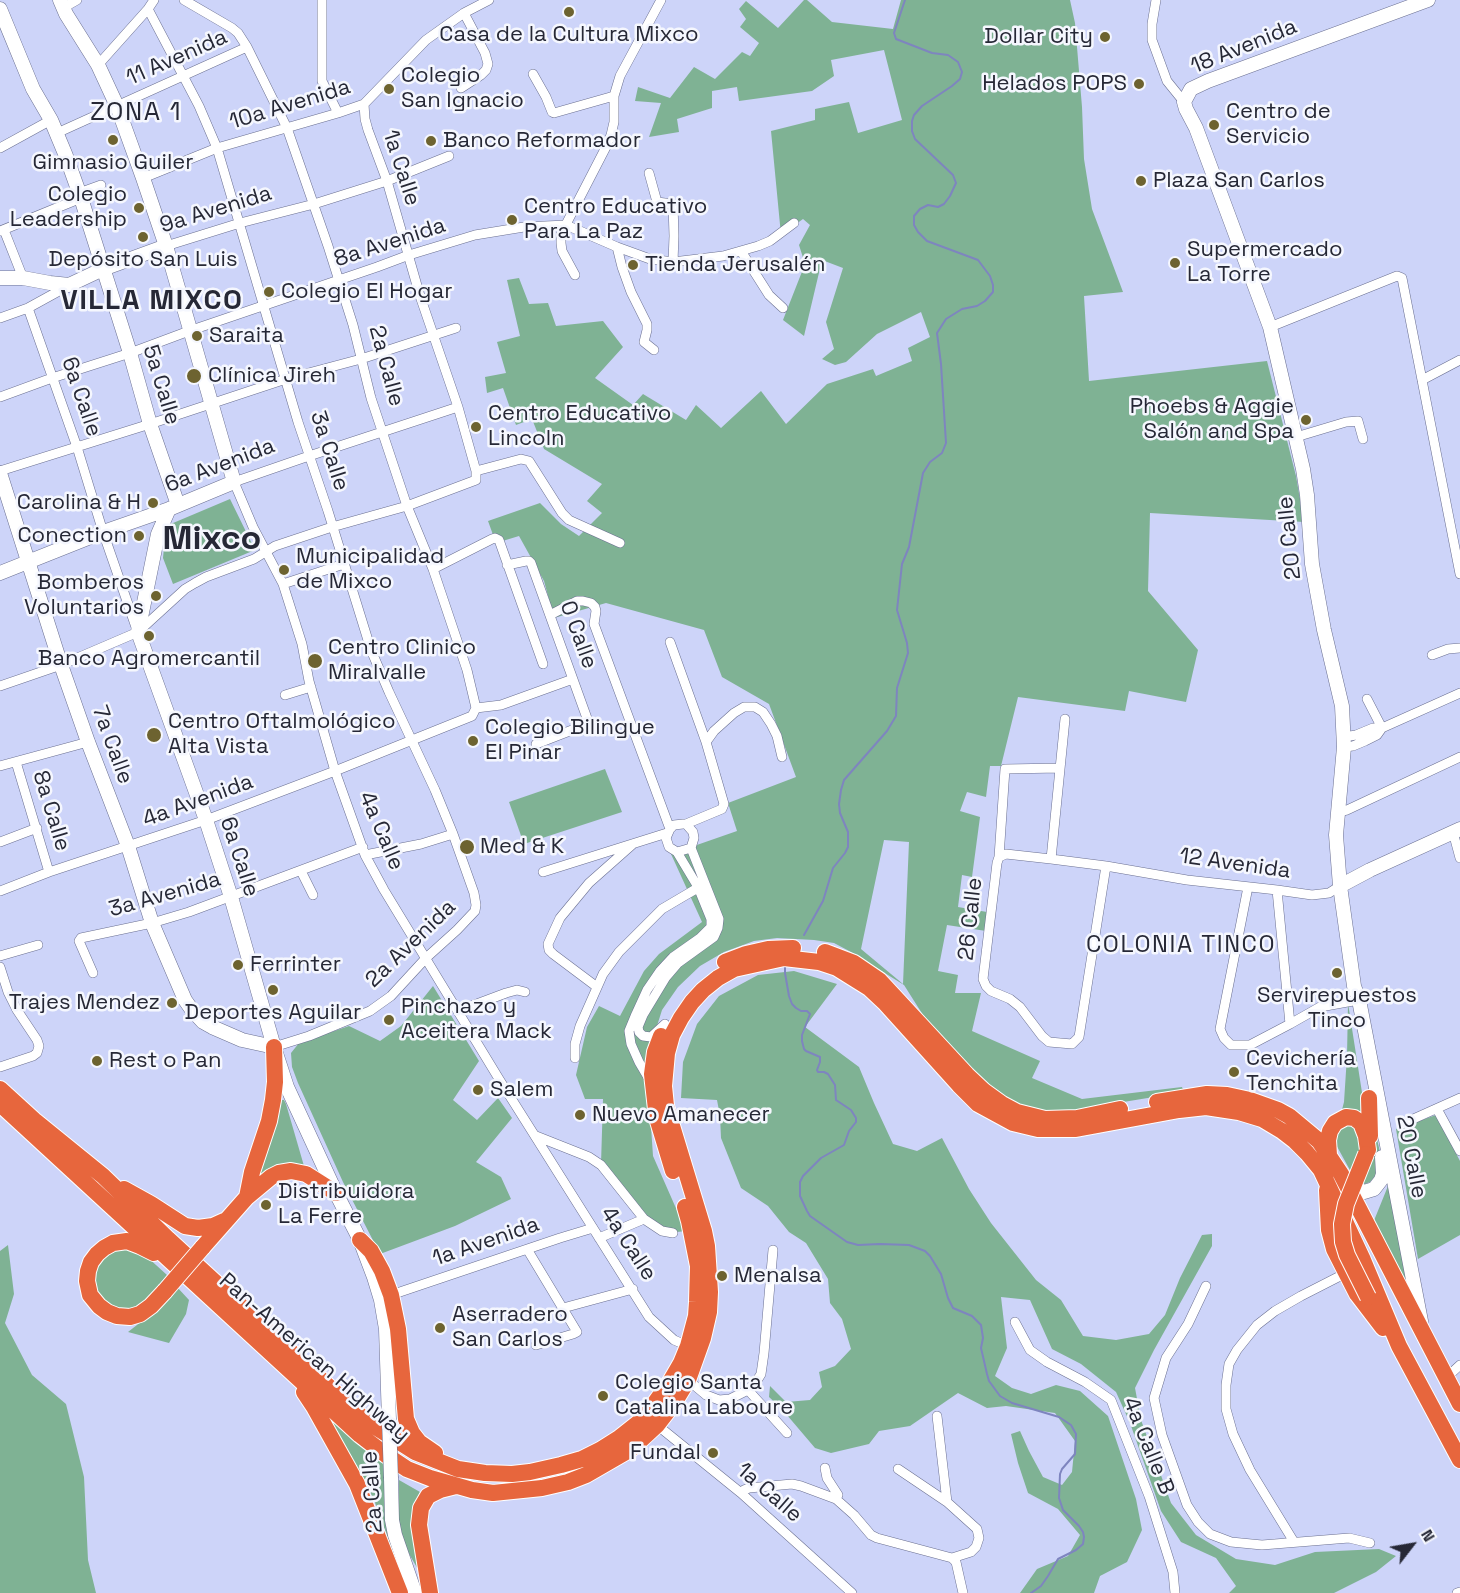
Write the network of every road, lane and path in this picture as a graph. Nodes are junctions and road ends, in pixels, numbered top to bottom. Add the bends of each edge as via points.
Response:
1 (77, 0) edge
2 (154, 0) edge
3 (184, 0) edge
4 (322, 0) edge
5 (489, 0) edge
6 (661, 0) edge
7 (1156, 0) edge
8 (1428, 0) edge
9 (62, 4) edge
10 (0, 9) edge
11 (147, 9) junction
12 (464, 14) junction
13 (3, 26) edge
14 (247, 47) junction
15 (98, 65) junction
16 (532, 74) dead end
17 (184, 77) junction
18 (461, 88) dead end
19 (614, 96) junction
20 (1184, 102) junction
21 (364, 104) junction
22 (117, 106) junction
23 (338, 113) junction
24 (51, 120) junction
25 (286, 128) junction
26 (57, 133) junction
27 (0, 148) edge
28 (217, 148) junction
29 (449, 156) dead end
30 (649, 173) dead end
31 (143, 178) junction
32 (387, 181) junction
33 (101, 184) dead end
34 (80, 195) junction
35 (314, 204) junction
36 (240, 223) junction
37 (794, 223) dead end
38 (566, 225) junction
39 (2, 231) edge
40 (166, 246) junction
41 (617, 247) junction
42 (741, 251) junction
43 (409, 255) junction
44 (672, 262) junction
45 (103, 269) junction
46 (575, 275) dead end
47 (0, 278) edge
48 (23, 278) junction
49 (338, 280) junction
50 (69, 285) junction
51 (263, 306) junction
52 (28, 308) junction
53 (783, 308) dead end
54 (0, 318) edge
55 (1269, 327) junction
56 (456, 328) dead end
57 (189, 331) junction
58 (433, 335) junction
59 (654, 350) dead end
60 (130, 353) junction
61 (361, 359) junction
62 (1460, 360) edge
63 (52, 378) junction
64 (286, 379) junction
65 (1422, 380) junction
66 (0, 397) edge
67 (211, 403) junction
68 (458, 407) junction
69 (150, 424) junction
70 (382, 432) junction
71 (1296, 437) junction
72 (1363, 439) dead end
73 (77, 447) junction
74 (309, 456) junction
75 (476, 471) junction
76 (0, 472) edge
77 (234, 482) junction
78 (407, 506) junction
79 (173, 507) junction
80 (148, 515) junction
81 (332, 527) junction
82 (103, 532) junction
83 (158, 534) junction
84 (620, 543) dead end
85 (266, 551) junction
86 (28, 561) junction
87 (344, 564) junction
88 (507, 565) junction
89 (433, 569) junction
90 (0, 573) edge
91 (1460, 574) edge
92 (283, 584) junction
93 (550, 615) junction
94 (138, 632) junction
95 (670, 642) dead end
96 (1460, 648) edge
97 (1432, 655) dead end
98 (543, 663) dead end
99 (61, 665) junction
100 (573, 679) junction
101 (1, 686) edge
102 (311, 687) junction
103 (1460, 693) edge
104 (285, 695) dead end
105 (1367, 699) dead end
106 (476, 708) junction
107 (1065, 719) dead end
108 (1382, 728) junction
109 (412, 739) junction
110 (88, 742) junction
111 (706, 742) junction
112 (1344, 742) junction
113 (536, 744) dead end
114 (782, 757) dead end
115 (1460, 757) edge
116 (15, 762) junction
117 (0, 766) edge
118 (1060, 768) junction
119 (335, 771) junction
120 (1338, 812) junction
121 (206, 820) junction
122 (686, 824) junction
123 (37, 828) junction
124 (668, 831) junction
125 (1457, 831) edge
126 (453, 834) junction
127 (0, 842) edge
128 (633, 844) junction
129 (128, 846) junction
130 (691, 848) junction
131 (364, 851) junction
132 (677, 852) junction
133 (1460, 858) edge
134 (1051, 859) junction
135 (998, 860) junction
136 (1106, 866) junction
137 (301, 871) junction
138 (49, 872) junction
139 (543, 872) dead end
140 (702, 885) junction
141 (1340, 886) junction
142 (1248, 887) junction
143 (1277, 890) junction
144 (0, 891) edge
145 (313, 895) dead end
146 (231, 897) junction
147 (476, 905) joint
148 (152, 923) junction
149 (38, 945) dead end
150 (0, 956) edge
151 (426, 958) junction
152 (0, 967) edge
153 (93, 973) dead end
154 (1354, 986) junction
155 (597, 987) junction
156 (525, 992) dead end
157 (1353, 1001) junction
158 (458, 1011) junction
159 (665, 1024) junction
160 (1290, 1024) junction
161 (270, 1051) junction
162 (575, 1058) dead end
163 (0, 1067) edge
164 (654, 1086) junction
165 (0, 1089) edge
166 (1369, 1098) junction
167 (1460, 1098) edge
168 (0, 1104) edge
169 (1437, 1109) junction
170 (1402, 1125) dead end
171 (534, 1135) junction
172 (1460, 1151) edge
173 (1367, 1152) junction
174 (1329, 1155) junction
175 (1341, 1174) junction
176 (103, 1176) junction
177 (1327, 1183) junction
178 (336, 1193) junction
179 (247, 1197) junction
180 (644, 1220) junction
181 (225, 1221) junction
182 (593, 1228) junction
183 (673, 1233) dead end
184 (599, 1238) junction
185 (360, 1240) junction
186 (527, 1249) junction
187 (773, 1250) dead end
188 (180, 1269) junction
189 (1346, 1273) junction
190 (1206, 1286) dead end
191 (633, 1289) junction
192 (391, 1295) junction
193 (563, 1308) junction
194 (1015, 1322) dead end
195 (1383, 1328) junction
196 (1424, 1335) junction
197 (536, 1345) dead end
198 (688, 1346) junction
199 (1399, 1346) junction
200 (284, 1365) junction
201 (1460, 1365) edge
202 (1446, 1378) junction
203 (688, 1380) junction
204 (748, 1390) junction
205 (1460, 1404) edge
206 (936, 1416) dead end
207 (389, 1420) joint
208 (657, 1425) junction
209 (787, 1433) dead end
210 (1460, 1460) edge
211 (458, 1468) junction
212 (825, 1468) dead end
213 (898, 1469) dead end
214 (456, 1486) junction
215 (741, 1493) junction
216 (836, 1499) junction
217 (947, 1503) junction
218 (1294, 1542) junction
219 (1370, 1543) dead end
220 (952, 1558) junction
221 (400, 1593) edge
222 (415, 1593) edge
223 (430, 1593) edge
224 (852, 1593) edge
225 (963, 1593) edge
226 (1175, 1593) edge

1 - 9 street
2 - 11 street
3 - 14 street, 2a Calle via 232,28
4 - 23 street via 322,81
5 - 12 street, 10a Avenida
6 - 19 street via 620,75
7 - 20 street via 1152,40 1167,81
8 - 20 street, 18 Avenida via 1208,81 1191,89
9 - 15 street, 4a Calle
10 - 13 street, 5a Calle
11 - 15 street
11 - 17 street, 3a Calle
12 - 18 street via 488,64 481,75
12 - 21 street, 10a Avenida via 426,40
13 - 24 street, 5a Calle
14 - 17 street, 11 Avenida
14 - 25 street, 2a Calle
15 - 22 street, 4a Calle
16 - 19 street via 554,113
17 - 22 street, 11 Avenida
17 - 28 street, 3a Calle
19 - 38 street via 611,135
20 - 55 street, 20 Calle
21 - 23 street, 10a Avenida
21 - 32 street, 1a Calle via 368,130
22 - 26 street, 11 Avenida
22 - 31 street, 4a Calle
23 - 25 street, 10a Avenida
24 - 26 street, 5a Calle
24 - 27 street
25 - 28 street, 10a Avenida
25 - 35 street, 2a Calle
26 - 34 street, 5a Calle
28 - 31 street, 10a Avenida
28 - 36 street, 3a Calle
29 - 32 street, 9a Avenida
30 - 44 street via 657,202 673,204
31 - 40 street, 4a Calle
32 - 35 street, 9a Avenida
32 - 43 street, 1a Calle
33 - 34 street
34 - 39 street
34 - 45 street, 5a Calle
35 - 36 street, 9a Avenida
35 - 49 street, 2a Calle
36 - 40 street, 9a Avenida
36 - 51 street, 3a Calle
37 - 42 street, 8a Avenida via 770,241
38 - 41 street, 8a Avenida
38 - 43 street, 8a Avenida via 475,235
38 - 46 street via 561,234 562,251
39 - 48 street
40 - 45 street, 9a Avenida
40 - 57 street, 4a Calle
41 - 44 street, 8a Avenida
41 - 59 street via 631,292 647,324 644,342
42 - 44 street, 8a Avenida
42 - 53 street via 769,295
43 - 49 street, 8a Avenida
43 - 58 street, 1a Calle
45 - 50 street, 9a Avenida
45 - 60 street, 5a Calle
47 - 48 street
48 - 50 street
49 - 51 street, 8a Avenida
49 - 61 street, 2a Calle
50 - 52 street, 9a Avenida
51 - 57 street, 8a Avenida
51 - 64 street, 3a Calle
52 - 54 street, 9a Avenida
52 - 63 street, 6a Calle
55 - 65 street via 1400,276
55 - 71 street, 20 Calle
56 - 58 street
57 - 60 street, 8a Avenida
57 - 67 street, 4a Calle
58 - 61 street
58 - 68 street, 1a Calle
60 - 63 street, 8a Avenida
60 - 69 street, 5a Calle
61 - 64 street
61 - 70 street, 2a Calle
62 - 65 street
63 - 66 street, 8a Avenida
63 - 73 street, 6a Calle
64 - 67 street
64 - 74 street, 3a Calle
65 - 91 street
67 - 69 street
67 - 77 street, 4a Calle
68 - 70 street, 6a Avenida
68 - 75 street, 1a Calle
69 - 73 street
69 - 79 street, 5a Calle
70 - 74 street, 6a Avenida
70 - 78 street, 2a Calle
71 - 72 street via 1358,421
71 - 112 street, 20 Calle via 1307,495 1312,564 1342,706
73 - 76 street
73 - 82 street, 6a Calle
74 - 77 street, 6a Avenida
74 - 81 street, 3a Calle
75 - 78 street via 472,483
75 - 84 street via 521,459 529,461 569,520
76 - 86 street, 7a Calle
77 - 79 street, 6a Avenida
77 - 85 street, 4a Calle
78 - 81 street
78 - 89 street, 2a Calle
79 - 80 street, 6a Avenida
79 - 83 street
80 - 82 street, 6a Avenida
80 - 83 street
81 - 85 street
81 - 87 street, 3a Calle
82 - 86 street, 6a Avenida
82 - 94 street, 6a Calle
83 - 94 street
85 - 92 street, 4a Calle
85 - 94 street via 254,560 195,583
86 - 90 street, 6a Avenida
86 - 99 street, 7a Calle
87 - 92 street
87 - 109 street, 3a Calle via 371,650
88 - 89 street via 495,538
88 - 93 street, 0 Calle via 529,561
88 - 98 street
89 - 106 street, 2a Calle
92 - 102 street, 4a Calle
93 - 100 street, 0 Calle
93 - 124 street via 577,601 595,607 594,624
94 - 99 street
94 - 121 street, 6a Calle
95 - 111 street
96 - 97 street
99 - 101 street
99 - 110 street, 7a Calle
100 - 106 street, 4a Avenida via 501,705
100 - 113 street, 0 Calle via 587,724
102 - 104 street
102 - 119 street, 4a Calle
103 - 108 street
105 - 108 street
106 - 109 street, 4a Avenida via 472,716
107 - 118 street
108 - 112 street via 1377,735 1353,746
109 - 119 street, 4a Avenida
109 - 126 street, 3a Calle
110 - 116 street
110 - 129 street, 7a Calle
111 - 114 street via 734,713 744,707 755,707 771,724
111 - 122 street via 724,804 722,809
112 - 120 street, 20 Calle
115 - 120 street
116 - 117 street
116 - 123 street, 8a Calle
118 - 134 street
118 - 135 street, 26 Calle via 1005,769
119 - 121 street, 4a Avenida
119 - 131 street, 4a Calle
120 - 141 street, 20 Calle
121 - 129 street, 4a Avenida
121 - 146 street, 6a Calle
122 - 124 street via 674,825
122 - 130 street via 694,838
123 - 127 street
123 - 138 street, 8a Calle
124 - 128 street
124 - 132 street via 667,842
125 - 133 street
125 - 141 street, 12 Avenida
126 - 131 street, 3a Avenida
126 - 147 street, 3a Calle
128 - 139 street
128 - 155 street via 589,883 560,918 548,944 553,954
129 - 138 street, 4a Avenida
129 - 148 street, 7a Calle
130 - 132 street
130 - 140 street
131 - 137 street, 3a Avenida
131 - 151 street, 4a Calle
132 - 140 street
134 - 135 street, 12 Avenida via 1006,854
134 - 136 street, 12 Avenida
135 - 136 street, 26 Calle via 983,979 991,991 1020,1007 1049,1042 1065,1044 1072,1044 1079,1037
136 - 142 street, 12 Avenida
137 - 145 street
137 - 146 street, 3a Avenida
138 - 144 street, 4a Avenida
140 - 155 street via 662,909 637,933 619,952
140 - 159 street via 719,919 718,928 714,937 678,963 666,977 643,1015 639,1032 651,1037
140 - 164 street via 711,927 660,972 647,990 629,1031 639,1062
141 - 143 street, 12 Avenida via 1329,893 1312,895
141 - 154 street, 20 Calle
142 - 143 street, 12 Avenida
142 - 160 street via 1220,1029 1231,1044 1250,1045
143 - 160 street
146 - 148 street, 3a Avenida
146 - 161 street, 6a Calle
147 - 151 street, 2a Avenida via 476,910
148 - 153 street, 3a Avenida via 79,941
148 - 161 street, 7a Calle via 185,1000 203,1022
149 - 150 street
151 - 158 street, 4a Calle
151 - 161 street, 2a Avenida via 391,996 370,1011
152 - 163 street via 8,992 39,1046 33,1056
154 - 157 street, 20 Calle
154 - 196 street, 20 Calle
155 - 162 street via 580,1026
156 - 158 street via 506,993
157 - 160 street via 1320,1007
157 - 166 street, 20 Calle
158 - 171 street, 4a Calle
159 - 164 highway, Pan-American Highway via 652,1074
159 - 174 highway, Pan-American Highway via 691,987 731,959 768,949 818,951 854,963 879,980 984,1091 1017,1112 1045,1119 1077,1118 1182,1097 1227,1095 1289,1116 1319,1141
161 - 178 street, 6a Calle
161 - 179 highway via 275,1082 273,1100
164 - 198 highway, Pan-American Highway via 657,1118 689,1221 698,1266 697,1309
165 - 176 highway, Pan-American Highway
166 - 173 highway
166 - 175 street, 20 Calle via 1383,1166 1381,1180 1374,1189 1364,1192
167 - 169 street
168 - 188 highway, Pan-American Highway
169 - 170 street
169 - 172 street
171 - 180 street via 601,1165
171 - 182 street, 4a Calle
173 - 174 highway via 1361,1123 1346,1117 1330,1131
173 - 195 highway, bridge via 1346,1204 1342,1235
174 - 175 highway, Pan-American Highway
175 - 196 highway, Pan-American Highway
176 - 181 highway via 184,1226 198,1228
176 - 211 highway, Pan-American Highway via 366,1421 415,1452
177 - 189 highway via 1329,1230
177 - 199 highway, Pan-American Highway
177 - 203 highway, Pan-American Highway via 1320,1168 1295,1141 1273,1125 1239,1112 1193,1108 1065,1130 1013,1124 978,1104 885,1002 837,968 784,958 734,969 703,990 681,1018 664,1073 666,1106 704,1231 708,1257 709,1312
178 - 179 highway via 306,1174 291,1171 271,1177
178 - 185 street, 6a Calle
179 - 181 highway
180 - 183 street
180 - 184 street
181 - 188 highway, bridge via 140,1314 130,1317 106,1312 90,1295 87,1281 97,1254 127,1241
182 - 184 street, 4a Calle
182 - 186 street, 1a Avenida
184 - 191 street, 4a Calle
185 - 192 highway via 371,1251
185 - 207 street, 6a Calle via 381,1300 386,1329
186 - 192 street, 1a Avenida
186 - 193 street
187 - 204 street via 761,1374
188 - 200 highway, Pan-American Highway
189 - 195 highway
189 - 218 street via 1275,1311 1257,1325 1229,1365 1226,1409 1233,1434
190 - 218 street via 1166,1358 1155,1393 1162,1435 1187,1505 1210,1534 1231,1542 1262,1545
191 - 193 street
191 - 198 street, 4a Calle via 665,1333
192 - 211 highway via 406,1419 419,1442
193 - 197 street via 577,1332
194 - 226 street, 4a Calle B via 1030,1350 1111,1400 1152,1507 1173,1572
195 - 199 highway
196 - 202 highway, Pan-American Highway
198 - 211 highway, Pan-American Highway via 652,1407 638,1423 600,1450 561,1465 512,1474
199 - 210 highway, Pan-American Highway
200 - 214 highway, Pan-American Highway via 386,1455 407,1469
200 - 221 highway via 314,1407 357,1484
201 - 202 street
202 - 205 highway, Pan-American Highway
203 - 204 street via 706,1395 720,1400
203 - 208 highway, Pan-American Highway
204 - 209 street
206 - 217 street
207 - 222 street, 2a Calle, bridge via 392,1520
208 - 214 highway, Pan-American Highway via 631,1449 568,1482 493,1493
208 - 215 street, 1a Calle
212 - 216 street via 838,1495
213 - 217 street
214 - 223 highway via 428,1496 421,1508 419,1526
215 - 216 street via 749,1488 792,1484
215 - 224 street, 1a Calle
216 - 220 street via 877,1538
217 - 220 street via 977,1529 979,1538 971,1552
218 - 219 street via 1349,1538
220 - 225 street

